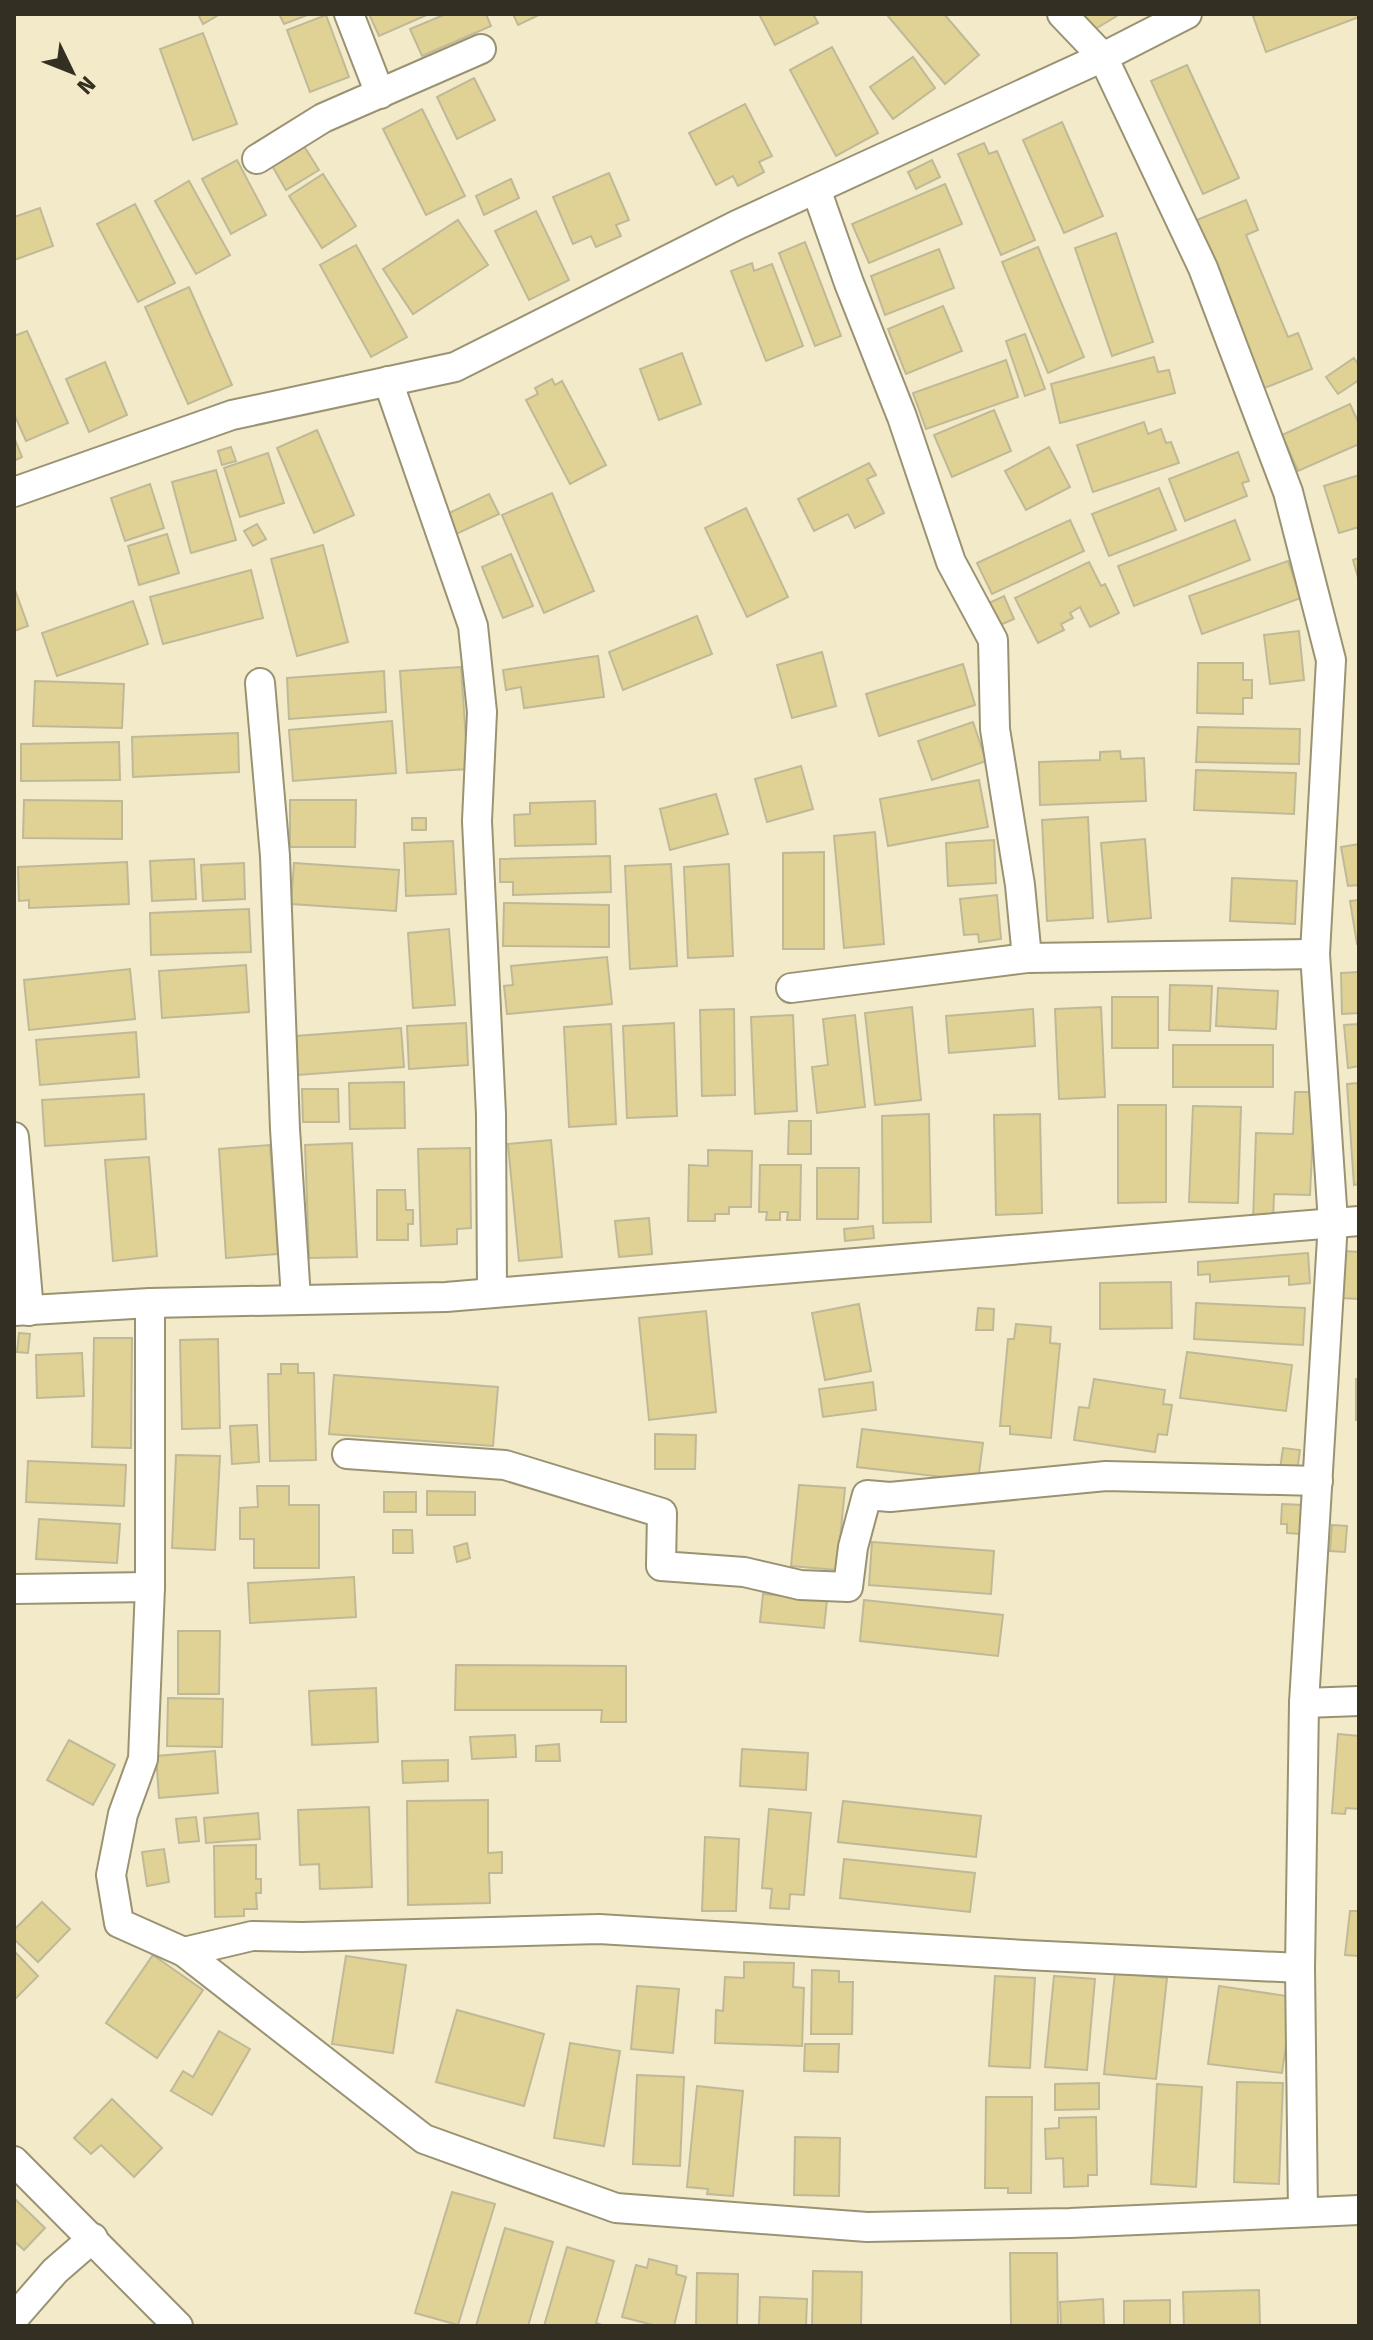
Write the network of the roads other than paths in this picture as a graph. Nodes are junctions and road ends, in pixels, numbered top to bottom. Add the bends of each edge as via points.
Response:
1 (349, 14) edge
2 (1062, 14) edge
3 (1187, 14) edge
4 (481, 49) dead end
5 (1103, 57) junction
6 (380, 94) junction
7 (257, 159) dead end
8 (816, 189) junction
9 (388, 381) junction
10 (14, 492) edge
11 (260, 683) dead end
12 (1315, 954) junction
13 (1027, 958) junction
14 (791, 988) dead end
15 (14, 1137) edge
16 (1346, 1222) edge
17 (492, 1293) junction
18 (296, 1299) junction
19 (150, 1303) junction
20 (22, 1311) edge
21 (347, 1454) dead end
22 (1318, 1481) junction
23 (150, 1587) junction
24 (14, 1589) edge
25 (1359, 1701) edge
26 (1304, 1703) junction
27 (184, 1952) junction
28 (1300, 1968) junction
29 (14, 2161) edge
30 (1359, 2210) edge
31 (1303, 2212) junction
32 (93, 2238) junction
33 (14, 2318) edge
34 (178, 2326) edge

1 - 6 street
2 - 5 street
3 - 5 street
4 - 6 street
5 - 8 street
5 - 12 street via 1203,268 1288,492 1331,660
6 - 7 street via 323,118
8 - 9 street via 455,367
8 - 13 street via 951,562 993,640 995,729
9 - 10 street via 232,415
9 - 17 street via 473,626 482,712 477,821 491,1114
11 - 18 street via 275,856
12 - 13 street
12 - 16 street
13 - 14 street
15 - 20 street
16 - 17 street
16 - 22 street
17 - 18 street
18 - 19 street
19 - 20 street
19 - 23 street
21 - 22 street via 505,1465 662,1513 661,1566 848,1587 867,1495 1106,1476
22 - 26 street
23 - 24 street
23 - 27 street via 143,1759 123,1814 111,1875 119,1923
25 - 26 street
26 - 28 street
27 - 28 street via 252,1936 599,1929
27 - 31 street via 424,2139 616,2208 867,2227
28 - 31 street
29 - 32 street
30 - 31 street
32 - 33 street
32 - 34 street

